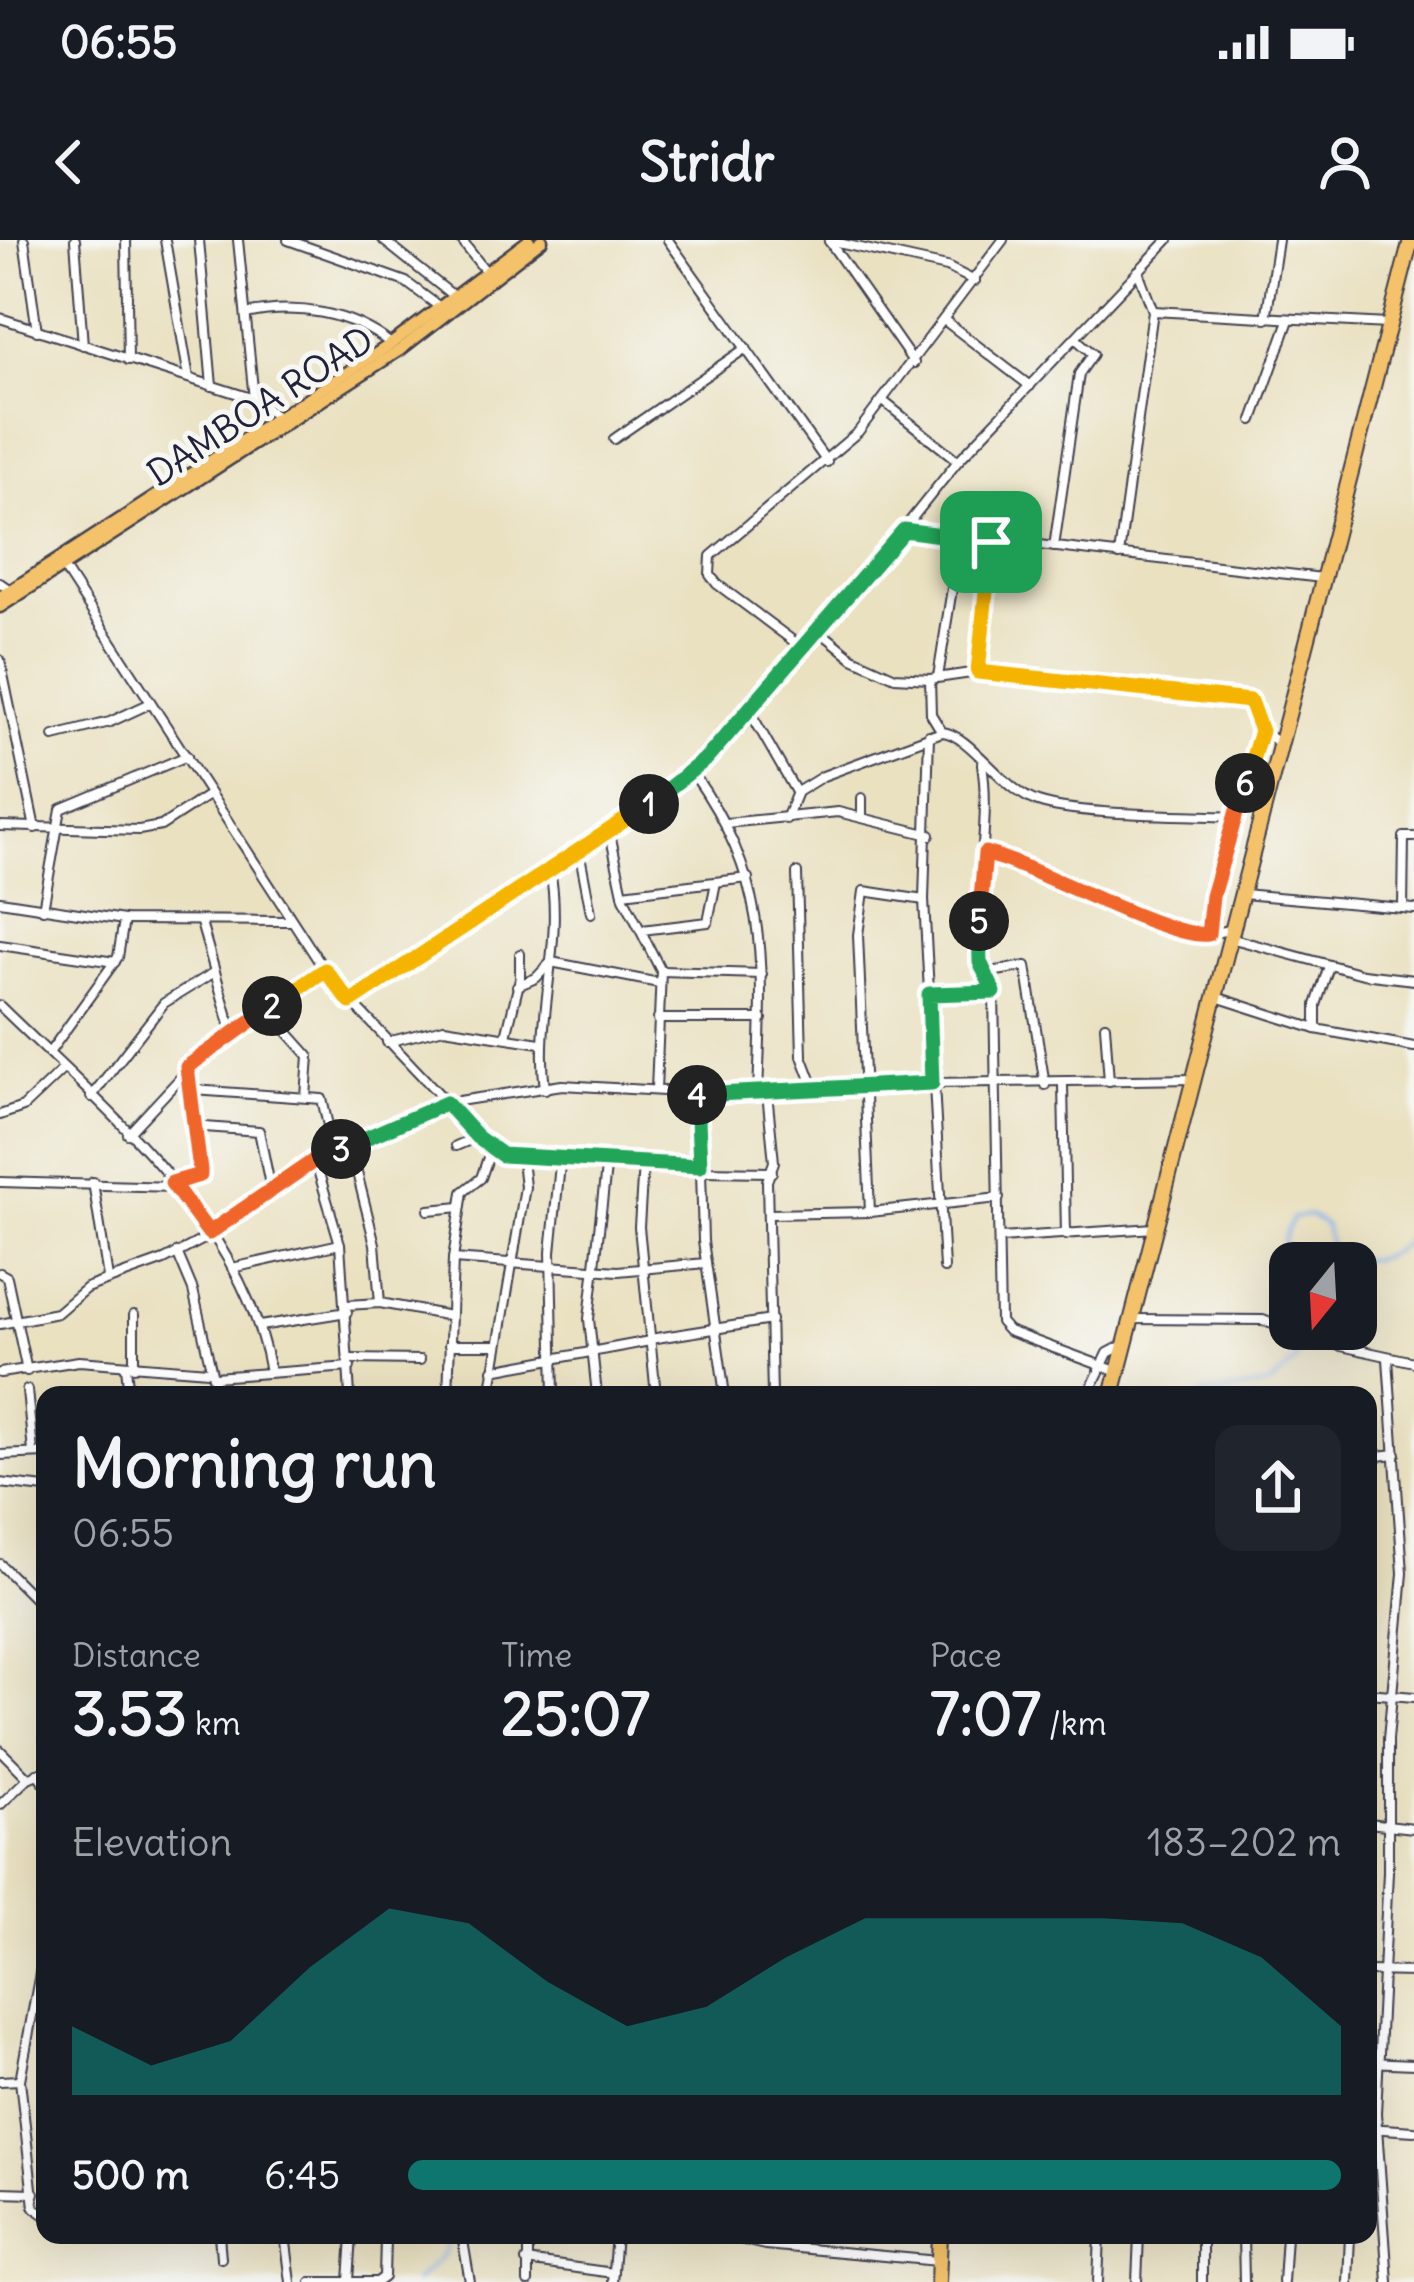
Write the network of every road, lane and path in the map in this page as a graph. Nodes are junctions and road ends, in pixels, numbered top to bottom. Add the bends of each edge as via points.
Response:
1 (24, 240) edge
2 (75, 240) edge
3 (126, 240) edge
4 (165, 240) edge
5 (199, 240) edge
6 (238, 240) edge
7 (288, 240) edge
8 (382, 240) edge
9 (461, 240) edge
10 (529, 240) edge
11 (542, 240) edge
12 (668, 240) edge
13 (829, 240) edge
14 (1003, 240) edge
15 (1168, 240) edge
16 (1278, 240) edge
17 (1411, 240) edge
18 (1138, 271) junction
19 (488, 274) junction
20 (974, 281) junction
21 (457, 299) junction
22 (442, 309) junction
23 (1153, 311) junction
24 (246, 314) junction
25 (0, 318) edge
26 (1266, 319) junction
27 (944, 320) junction
28 (1289, 320) junction
29 (1389, 325) junction
30 (37, 331) junction
31 (1075, 338) junction
32 (391, 344) junction
33 (82, 345) junction
34 (746, 348) junction
35 (128, 360) junction
36 (914, 363) junction
37 (189, 378) junction
38 (212, 386) junction
39 (1030, 386) junction
40 (254, 399) junction
41 (883, 401) junction
42 (1253, 419) dead end
43 (282, 421) junction
44 (614, 440) dead end
45 (958, 461) junction
46 (827, 462) junction
47 (904, 530) junction
48 (960, 538) junction
49 (991, 542) junction
50 (83, 547) junction
51 (1054, 547) junction
52 (1119, 555) junction
53 (63, 566) junction
54 (1322, 578) junction
55 (3, 590) edge
56 (0, 607) edge
57 (820, 632) junction
58 (804, 649) junction
59 (0, 660) edge
60 (978, 672) junction
61 (934, 678) junction
62 (151, 703) junction
63 (748, 710) junction
64 (1261, 731) junction
65 (943, 732) junction
66 (929, 735) junction
67 (54, 736) dead end
68 (1280, 744) junction
69 (187, 756) junction
70 (982, 764) junction
71 (693, 773) junction
72 (797, 793) junction
73 (210, 794) junction
74 (862, 798) dead end
75 (862, 818) junction
76 (1235, 818) junction
77 (787, 819) junction
78 (726, 823) junction
79 (0, 826) edge
80 (35, 828) junction
81 (60, 829) junction
82 (609, 830) junction
83 (930, 835) junction
84 (1414, 837) edge
85 (579, 850) junction
86 (985, 853) junction
87 (550, 870) junction
88 (796, 873) dead end
89 (748, 878) junction
90 (716, 882) junction
91 (623, 893) junction
92 (1243, 894) junction
93 (924, 900) junction
94 (0, 901) edge
95 (43, 909) junction
96 (1409, 909) edge
97 (590, 913) dead end
98 (124, 920) junction
99 (292, 921) junction
100 (201, 923) junction
101 (642, 930) junction
102 (1208, 934) junction
103 (1231, 934) junction
104 (0, 945) edge
105 (520, 953) dead end
106 (115, 962) junction
107 (551, 962) junction
108 (1328, 966) junction
109 (325, 970) junction
110 (661, 971) junction
111 (213, 973) junction
112 (986, 973) junction
113 (762, 974) junction
114 (1414, 980) edge
115 (659, 983) junction
116 (517, 986) junction
117 (994, 992) junction
118 (929, 994) junction
119 (1215, 997) junction
120 (350, 1002) junction
121 (0, 1006) edge
122 (267, 1009) junction
123 (658, 1018) junction
124 (762, 1019) junction
125 (1105, 1025) dead end
126 (1316, 1029) junction
127 (232, 1031) junction
128 (506, 1036) junction
129 (387, 1042) junction
130 (540, 1042) junction
131 (1414, 1047) edge
132 (49, 1053) junction
133 (187, 1067) junction
134 (62, 1070) junction
135 (1196, 1079) junction
136 (1109, 1081) junction
137 (932, 1083) junction
138 (998, 1085) junction
139 (1045, 1085) junction
140 (1064, 1085) junction
141 (864, 1087) junction
142 (544, 1089) junction
143 (194, 1090) junction
144 (656, 1090) junction
145 (814, 1090) junction
146 (762, 1093) junction
147 (697, 1094) junction
148 (91, 1097) junction
149 (306, 1097) junction
150 (446, 1103) junction
151 (0, 1115) edge
152 (191, 1126) junction
153 (128, 1134) junction
154 (477, 1137) junction
155 (350, 1145) junction
156 (455, 1145) dead end
157 (491, 1149) junction
158 (334, 1152) junction
159 (561, 1155) junction
160 (522, 1159) junction
161 (607, 1159) junction
162 (315, 1160) junction
163 (643, 1163) junction
164 (701, 1169) junction
165 (772, 1172) junction
166 (93, 1182) junction
167 (0, 1183) edge
168 (174, 1185) junction
169 (271, 1190) junction
170 (999, 1198) junction
171 (943, 1204) junction
172 (460, 1207) junction
173 (429, 1210) dead end
174 (870, 1212) junction
175 (770, 1214) junction
176 (1156, 1228) junction
177 (209, 1233) junction
178 (1066, 1235) junction
179 (1000, 1238) junction
180 (340, 1244) junction
181 (177, 1252) junction
182 (453, 1259) junction
183 (512, 1263) junction
184 (706, 1263) junction
185 (551, 1264) junction
186 (232, 1268) junction
187 (643, 1268) junction
188 (944, 1268) dead end
189 (592, 1269) junction
190 (0, 1273) edge
191 (108, 1278) junction
192 (380, 1304) junction
193 (347, 1308) junction
194 (134, 1315) dead end
195 (450, 1316) junction
196 (1132, 1319) junction
197 (771, 1320) junction
198 (18, 1321) junction
199 (0, 1324) edge
200 (260, 1326) junction
201 (715, 1328) junction
202 (650, 1340) junction
203 (449, 1345) junction
204 (497, 1345) junction
205 (593, 1354) junction
206 (1388, 1359) junction
207 (420, 1360) dead end
208 (1414, 1362) edge
209 (350, 1363) junction
210 (551, 1363) junction
211 (130, 1367) junction
212 (1110, 1368) junction
213 (493, 1370) junction
214 (27, 1371) junction
215 (270, 1372) junction
216 (0, 1373) edge
217 (211, 1374) junction
218 (129, 1386) edge
219 (215, 1386) edge
220 (350, 1386) edge
221 (448, 1386) edge
222 (491, 1386) edge
223 (553, 1386) edge
224 (596, 1386) edge
225 (655, 1386) edge
226 (724, 1386) edge
227 (772, 1386) edge
228 (1095, 1386) edge
229 (1111, 1386) edge
230 (27, 1390) dead end
231 (33, 1452) junction
232 (36, 1452) edge
233 (1396, 1454) junction
234 (0, 1456) edge
235 (1377, 1456) edge
236 (0, 1483) edge
237 (36, 1487) edge
238 (0, 1564) edge
239 (36, 1600) edge
240 (1377, 1694) edge
241 (1392, 1697) junction
242 (1414, 1697) edge
243 (0, 1750) edge
244 (36, 1770) edge
245 (36, 1775) edge
246 (0, 1805) edge
247 (1377, 1824) edge
248 (1389, 1825) junction
249 (1414, 1828) edge
250 (1377, 1972) edge
251 (1385, 1972) junction
252 (1414, 1972) edge
253 (36, 1994) edge
254 (1377, 2063) edge
255 (1380, 2063) junction
256 (1414, 2064) edge
257 (20, 2080) junction
258 (0, 2081) edge
259 (1377, 2087) edge
260 (1377, 2128) edge
261 (1414, 2132) edge
262 (1377, 2176) edge
263 (0, 2192) edge
264 (34, 2193) junction
265 (36, 2212) edge
266 (220, 2244) edge
267 (286, 2244) edge
268 (352, 2244) edge
269 (385, 2244) edge
270 (464, 2244) edge
271 (527, 2244) edge
272 (615, 2244) edge
273 (761, 2244) edge
274 (940, 2244) edge
275 (1100, 2244) edge
276 (1139, 2244) edge
277 (1202, 2244) edge
278 (1243, 2244) edge
279 (1285, 2244) edge
280 (1350, 2244) edge
281 (221, 2258) dead end
282 (526, 2260) junction
283 (939, 2261) junction
284 (612, 2277) edge
285 (349, 2281) edge
286 (291, 2282) edge
287 (311, 2282) edge
288 (376, 2282) edge
289 (470, 2282) edge
290 (528, 2282) edge
291 (938, 2282) edge
292 (1098, 2282) edge
293 (1137, 2282) edge
294 (1202, 2282) edge
295 (1244, 2282) edge
296 (1283, 2282) edge
297 (1348, 2282) edge
298 (1388, 2282) edge

1 - 30 street
2 - 33 street
3 - 35 street
4 - 37 street
5 - 38 street
6 - 24 street
7 - 22 street via 406,282
8 - 21 street
9 - 19 street
10 - 19 main road, DAMBOA ROAD
11 - 43 main road, DAMBOA ROAD via 400,350
12 - 34 street
13 - 20 street via 947,266
13 - 36 street
14 - 20 street
15 - 18 street
16 - 26 street
17 - 29 highway
18 - 23 street
18 - 31 street
19 - 21 main road, DAMBOA ROAD
20 - 27 street
21 - 22 main road, DAMBOA ROAD
22 - 32 main road, DAMBOA ROAD
23 - 26 street
23 - 52 street
24 - 32 street via 314,311 369,326
24 - 40 street
25 - 30 street
26 - 28 street
27 - 36 street
27 - 39 street
28 - 29 street
28 - 42 street
29 - 54 highway
30 - 33 street
31 - 39 street
31 - 51 street via 1093,354 1079,374
32 - 43 main road, DAMBOA ROAD
33 - 35 street
34 - 44 street
34 - 46 street
35 - 37 street
36 - 41 street
37 - 38 street
38 - 40 street
39 - 45 street
40 - 43 street
41 - 45 street
41 - 46 street
43 - 50 main road, DAMBOA ROAD
45 - 47 street
46 - 58 street via 708,565 717,584
47 - 48 street
47 - 57 street
48 - 49 street
48 - 61 street
49 - 51 street
49 - 60 street
50 - 53 main road, DAMBOA ROAD
50 - 55 main road, DAMBOA ROAD
51 - 52 street
52 - 54 street
53 - 56 main road, DAMBOA ROAD
53 - 62 street
54 - 68 highway
57 - 58 street
57 - 61 street via 875,671
58 - 63 street
59 - 80 street
60 - 61 street
60 - 64 street via 1224,695 1250,701
61 - 65 street via 931,714
62 - 67 street
62 - 69 street
63 - 71 street
63 - 72 street
64 - 68 street
64 - 76 street
65 - 66 street
65 - 70 street via 960,736
66 - 72 street
66 - 83 street
68 - 92 highway
69 - 73 street
69 - 81 street via 63,807
70 - 76 street via 1035,802
70 - 86 street
71 - 78 street
71 - 82 street
72 - 77 street
73 - 81 street via 161,826
73 - 99 street
74 - 75 street
75 - 77 street via 838,812
75 - 83 street
76 - 102 street
77 - 78 street
78 - 89 street
79 - 80 street
80 - 81 street
81 - 95 street
82 - 85 street
82 - 91 street
83 - 93 street
84 - 96 street via 1404,837
85 - 87 street
85 - 97 street
86 - 102 street via 1194,936
86 - 112 street via 978,936
87 - 107 street via 558,914
87 - 120 street
88 - 145 street via 802,1056
89 - 90 street
89 - 113 street
90 - 91 street
90 - 101 street via 707,922
91 - 101 street
92 - 96 street
92 - 103 highway
93 - 118 street
93 - 141 street via 863,893
94 - 95 street
95 - 98 street
98 - 100 street
98 - 106 street
99 - 100 street
99 - 109 street
100 - 111 street
101 - 110 street
102 - 103 street
103 - 108 street
103 - 119 highway
104 - 106 street
105 - 116 street
106 - 132 street
107 - 115 street
107 - 116 street
107 - 130 street
108 - 114 street
108 - 126 street
109 - 120 street
109 - 122 street
110 - 113 street
110 - 115 street
111 - 127 street
111 - 148 street via 164,1003
112 - 117 street
112 - 139 street via 1026,966
113 - 124 street
115 - 123 street
116 - 128 street
117 - 118 street
117 - 138 street
118 - 137 street
119 - 126 street
119 - 135 highway
120 - 129 street
121 - 132 street
122 - 127 street
122 - 149 street via 309,1056
123 - 124 street
123 - 144 street
124 - 146 street
125 - 136 street
126 - 131 street
127 - 133 street
128 - 129 street via 430,1028
128 - 130 street
129 - 150 street
130 - 142 street
132 - 134 street
133 - 143 street
133 - 153 street
134 - 148 street
134 - 151 street via 23,1107
135 - 136 street
135 - 176 highway
136 - 140 street
137 - 138 street
137 - 141 street
137 - 171 street
138 - 139 street
138 - 170 street
139 - 140 street
140 - 178 street
141 - 145 street
141 - 174 street
142 - 144 street
142 - 150 street
143 - 149 street
143 - 152 street
144 - 147 street
145 - 146 street
146 - 147 street
146 - 165 street
147 - 164 street
148 - 153 street
149 - 158 street via 322,1099
150 - 154 street
150 - 155 street
152 - 168 street via 200,1175
152 - 169 street via 259,1131
153 - 168 street
154 - 156 street
154 - 157 street
155 - 158 street
155 - 192 street via 371,1221
157 - 160 street
157 - 172 street
158 - 162 street
159 - 160 street
159 - 161 street
159 - 185 street
160 - 183 street
161 - 163 street
161 - 189 street
162 - 169 street
162 - 180 street
163 - 164 street
163 - 187 street
164 - 165 street
164 - 184 street
165 - 175 street
166 - 167 street
166 - 168 street
166 - 191 street
168 - 177 street
169 - 177 street
170 - 171 street
170 - 179 street
171 - 174 street
171 - 188 street
172 - 173 street
172 - 182 street
174 - 175 street
175 - 197 street
176 - 178 street
176 - 196 highway
177 - 181 street
177 - 186 street
178 - 179 street
179 - 212 street via 1000,1322
180 - 186 street
180 - 193 street
181 - 191 street
181 - 217 street
182 - 183 street
182 - 195 street
183 - 185 street
183 - 204 street
184 - 187 street
184 - 201 street
185 - 189 street
185 - 210 street
186 - 200 street
187 - 189 street
187 - 202 street
189 - 205 street
190 - 198 street
191 - 198 street via 57,1313
192 - 193 street
192 - 195 street
193 - 200 street
193 - 209 street
194 - 211 street
195 - 203 street
196 - 206 street via 1263,1320
196 - 212 highway
197 - 201 street
197 - 227 street
198 - 199 street
198 - 214 street
200 - 215 street
201 - 202 street
201 - 226 street
202 - 205 street
202 - 225 street
203 - 204 street
203 - 221 street
204 - 213 street
205 - 210 street
205 - 224 street
206 - 208 street
206 - 233 street
207 - 209 street
209 - 215 street
209 - 220 street
210 - 213 street
210 - 223 street
211 - 214 street via 80,1361
211 - 217 street
211 - 218 street
212 - 228 street
212 - 229 highway
213 - 222 street
214 - 216 street
215 - 217 street
217 - 219 street
230 - 231 street
231 - 232 street
231 - 234 street
233 - 235 street
233 - 241 street via 1403,1573
236 - 237 street
238 - 239 street
240 - 241 street
241 - 242 street
241 - 248 street
243 - 244 street
245 - 246 street
247 - 248 street
248 - 249 street
248 - 251 street
250 - 251 street
251 - 252 street
251 - 255 street
253 - 257 street
254 - 255 street
255 - 256 street
255 - 259 street
257 - 258 street
257 - 264 street
260 - 261 street
262 - 298 street
263 - 264 street
264 - 265 street
266 - 281 street
267 - 286 street
268 - 285 street
269 - 288 street
270 - 289 street
271 - 282 street
272 - 284 street
273 - 283 street
274 - 283 highway
275 - 292 street
276 - 293 street
277 - 294 street
278 - 295 street
279 - 296 street
280 - 297 street
282 - 284 street
282 - 290 street
283 - 291 highway
285 - 287 street
285 - 288 street

